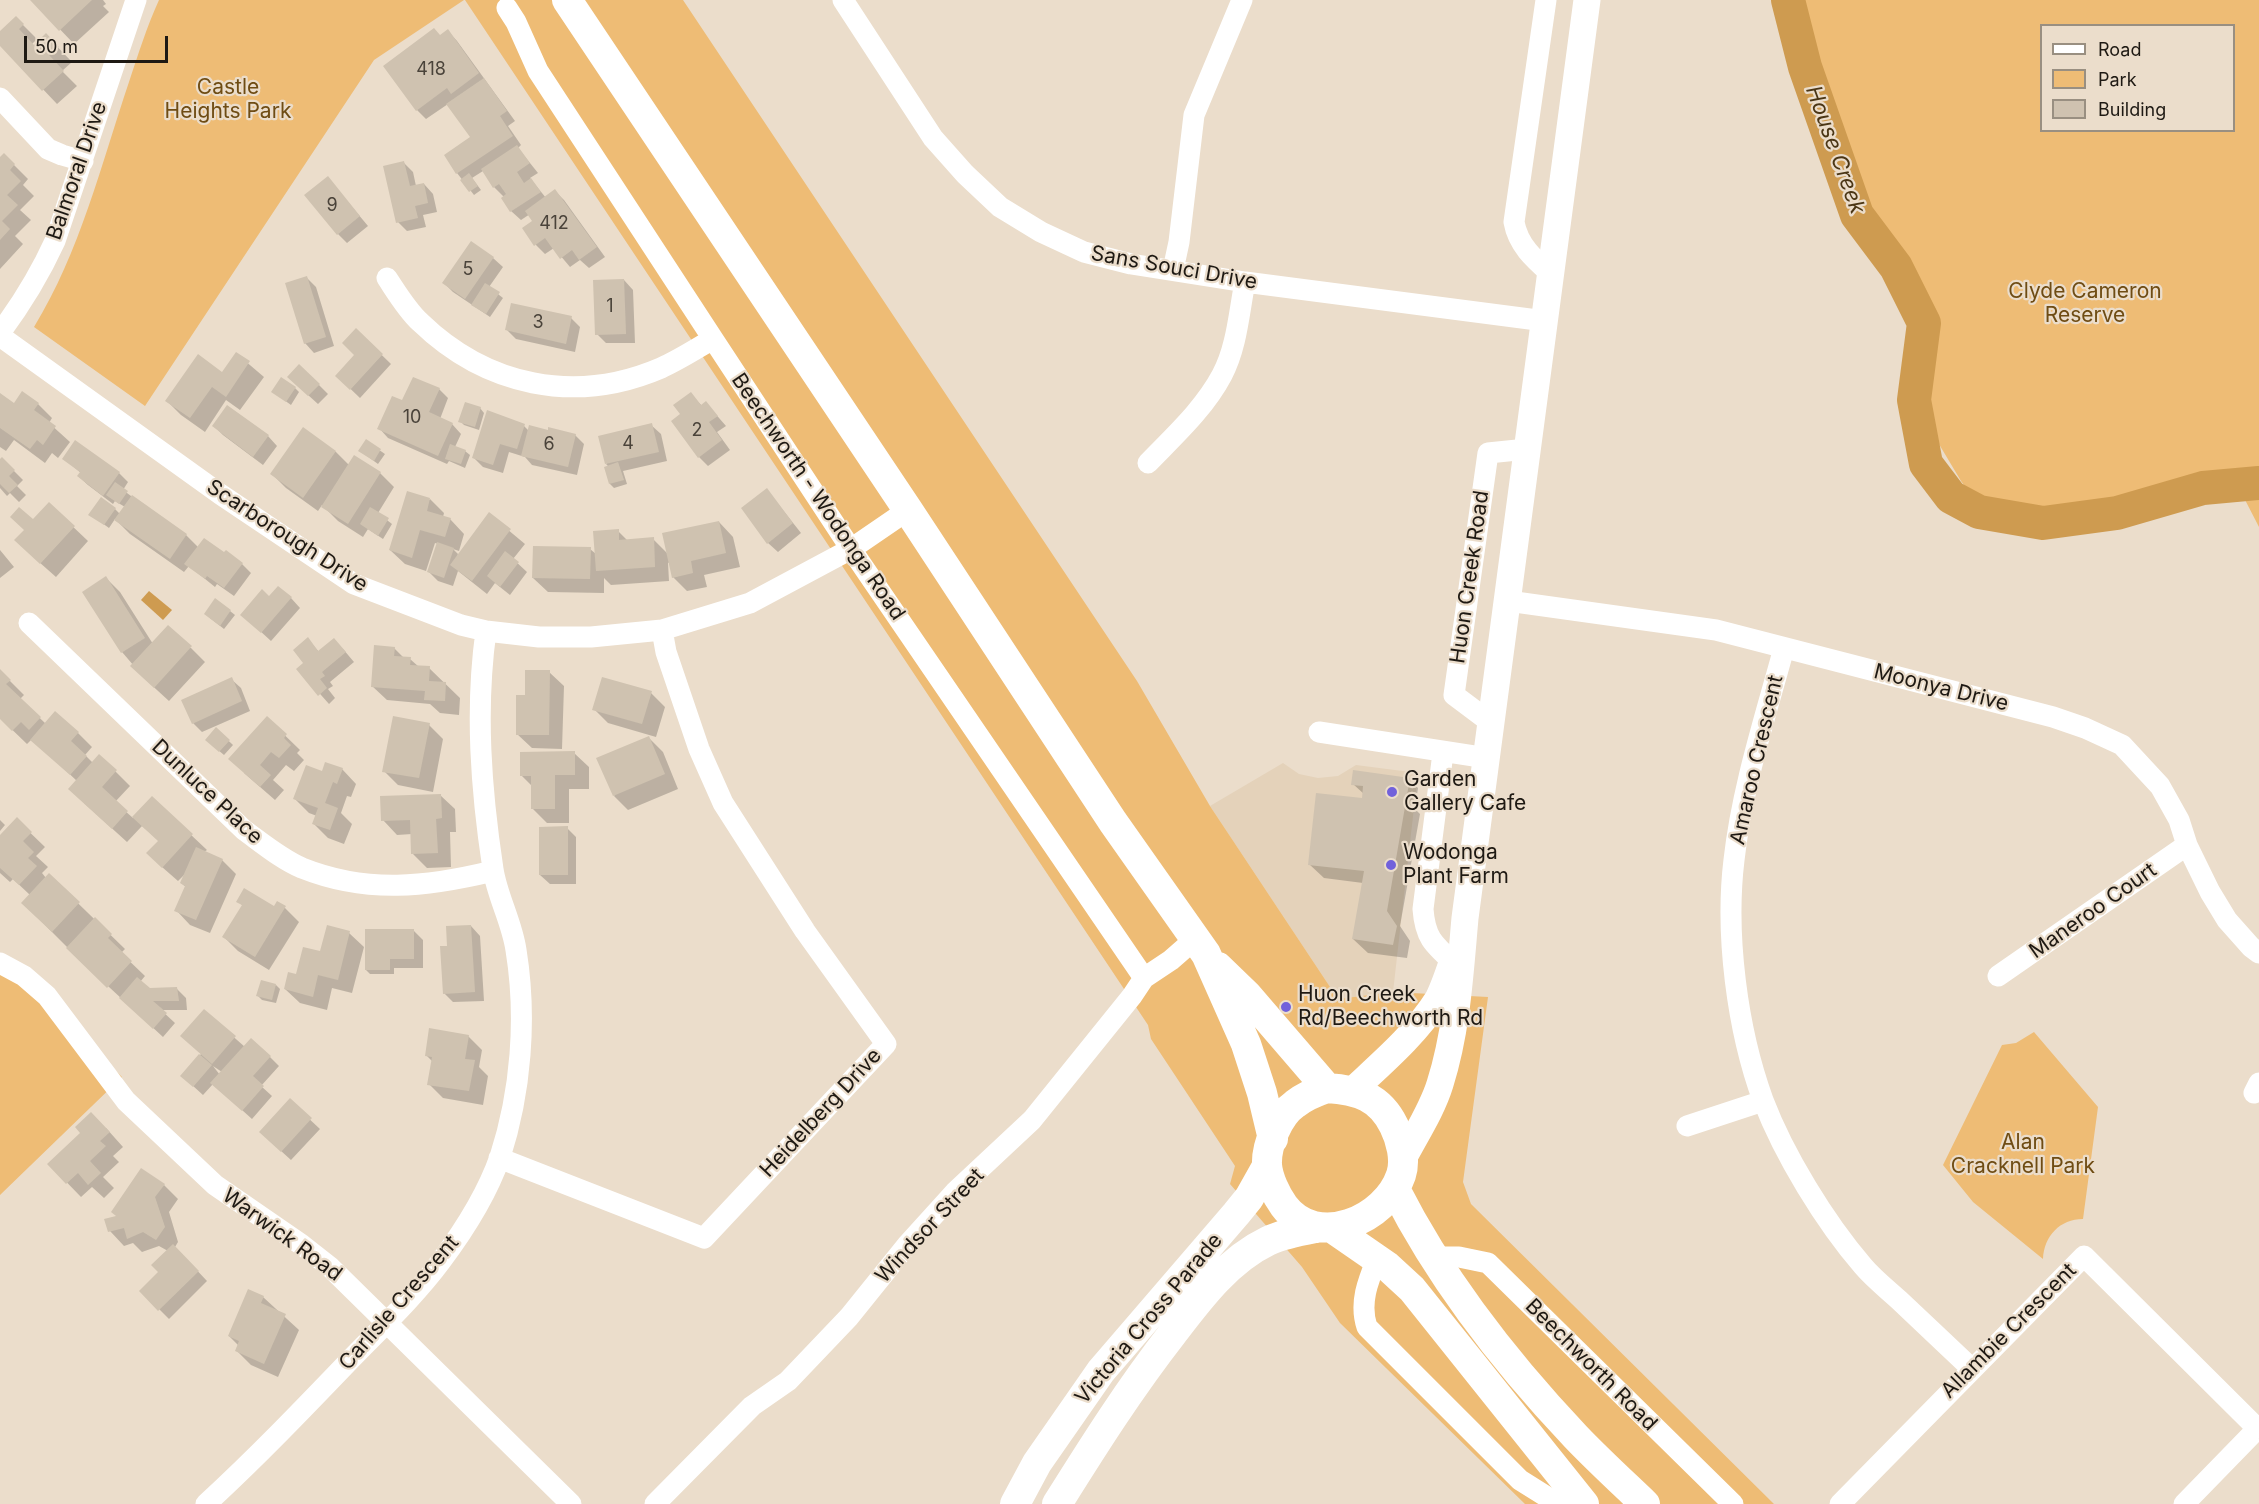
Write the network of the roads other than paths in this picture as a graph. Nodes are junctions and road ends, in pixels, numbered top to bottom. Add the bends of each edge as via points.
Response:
1 (136, 0) edge
2 (567, 0) edge
3 (1242, 0) edge
4 (1546, 0) edge
5 (1587, 0) edge
6 (845, 1) edge
7 (507, 8) dead end
8 (0, 98) edge
9 (83, 161) junction
10 (1173, 270) junction
11 (1551, 274) junction
12 (387, 278) dead end
13 (1245, 282) junction
14 (1545, 321) junction
15 (0, 334) edge
16 (712, 339) junction
17 (1527, 449) junction
18 (1148, 463) dead end
19 (908, 510) junction
20 (851, 549) junction
21 (1508, 601) junction
22 (29, 623) dead end
23 (662, 630) junction
24 (486, 631) junction
25 (1784, 648) junction
26 (1491, 722) junction
27 (1319, 732) dead end
28 (1443, 753) junction
29 (1487, 758) junction
30 (2187, 845) junction
31 (494, 871) junction
32 (1465, 918) junction
33 (1200, 946) junction
34 (2259, 952) edge
35 (1453, 962) junction
36 (0, 963) edge
37 (1998, 976) dead end
38 (1144, 978) junction
39 (1340, 1089) junction
40 (1763, 1101) junction
41 (1687, 1126) dead end
42 (1270, 1153) junction
43 (499, 1158) junction
44 (1403, 1159) junction
45 (1395, 1189) junction
46 (1324, 1228) junction
47 (1435, 1257) junction
48 (1377, 1259) junction
49 (386, 1323) junction
50 (1972, 1369) junction
51 (2258, 1427) edge
52 (1582, 1502) edge
53 (206, 1504) edge
54 (571, 1504) edge
55 (655, 1504) edge
56 (1015, 1504) edge
57 (1057, 1504) edge
58 (1645, 1504) edge
59 (1732, 1504) edge
60 (1840, 1504) edge
61 (2184, 1504) edge

1 - 9 street, Balmoral Drive
2 - 19 main road
3 - 10 street via 1194,115
4 - 11 street via 1514,222 1527,252
5 - 11 street, Huon Creek Road
6 - 10 street, Sans Souci Drive via 933,138 1000,207 1084,252
7 - 16 street, Beechworth - Wodonga Road via 538,71
8 - 9 street via 48,149
9 - 15 street, Balmoral Drive via 40,274
10 - 13 street, Sans Souci Drive
11 - 14 street, Huon Creek Road
12 - 16 street via 418,321 442,341 501,375 534,384 588,388 614,384 662,368
13 - 14 street, Sans Souci Drive
13 - 18 street via 1233,346 1223,374 1204,403
14 - 17 street, Huon Creek Road
15 - 24 street, Scarborough Drive via 220,494 354,584 409,607
16 - 20 street, Beechworth - Wodonga Road
17 - 21 street, Huon Creek Road
17 - 26 street, Huon Creek Road via 1488,453 1454,695
19 - 20 street, Scarborough Drive
19 - 33 main road via 1113,822
20 - 23 street, Scarborough Drive via 750,603
20 - 38 street, Beechworth - Wodonga Road
21 - 25 street, Moonya Drive via 1716,630
21 - 26 street, Huon Creek Road
22 - 31 street, Dunluce Place via 244,830 300,867 347,882 387,887 444,883
23 - 24 street, Scarborough Drive via 591,637
23 - 43 street, Heidelberg Drive via 699,749 723,803 805,931 886,1044 704,1238
24 - 31 street, Carlisle Crescent via 481,782
25 - 30 street, Moonya Drive via 2053,717 2122,745 2160,786 2179,820
25 - 40 street, Amaroo Crescent via 1743,800 1730,918 1741,1011
26 - 29 street, Huon Creek Road
27 - 28 street
28 - 29 street
28 - 35 street via 1423,909 1424,927 1432,943
29 - 32 street, Huon Creek Road
30 - 34 street, Moonya Drive via 2227,920
30 - 37 street, Maneroo Court
31 - 43 street, Carlisle Crescent via 516,948 521,1035 517,1084
32 - 35 street, Huon Creek Road
32 - 44 street, Huon Creek Road via 1458,997 1440,1084
33 - 38 street, Windsor Street
33 - 39 main road
33 - 42 main road via 1246,1044 1262,1093
35 - 39 street, Huon Creek Road via 1438,998 1410,1035
36 - 49 street, Warwick Road via 24,976 47,996 126,1101 195,1168 236,1202 330,1267
38 - 55 street, Windsor Street via 1032,1120 955,1192 849,1317 788,1381 752,1406
39 - 42 main road via 1309,1094 1292,1105 1280,1121
39 - 44 main road via 1373,1100 1389,1115 1400,1139
40 - 41 street
40 - 50 street, Amaroo Crescent via 1799,1176 1864,1267
42 - 46 main road via 1276,1195 1300,1221
42 - 56 main road, Victoria Cross Parade via 1249,1197 1101,1371 1037,1463
43 - 49 street, Carlisle Crescent via 458,1237
44 - 45 main road
45 - 46 main road via 1378,1208 1349,1224
45 - 47 main road via 1415,1229
46 - 48 main road
46 - 57 main road, Victoria Cross Parade via 1267,1241 1235,1263 1204,1293 1133,1385
47 - 58 main road via 1475,1319 1522,1375 1576,1437
47 - 59 street, Beechworth Road via 1488,1263
48 - 52 main road via 1428,1308
48 - 52 street via 1365,1292 1366,1327 1520,1480 1555,1502
49 - 53 street, Carlisle Crescent
49 - 54 street, Warwick Road
50 - 51 street, Allambie Crescent via 2084,1256
50 - 60 street, Allambie Crescent
51 - 61 street

